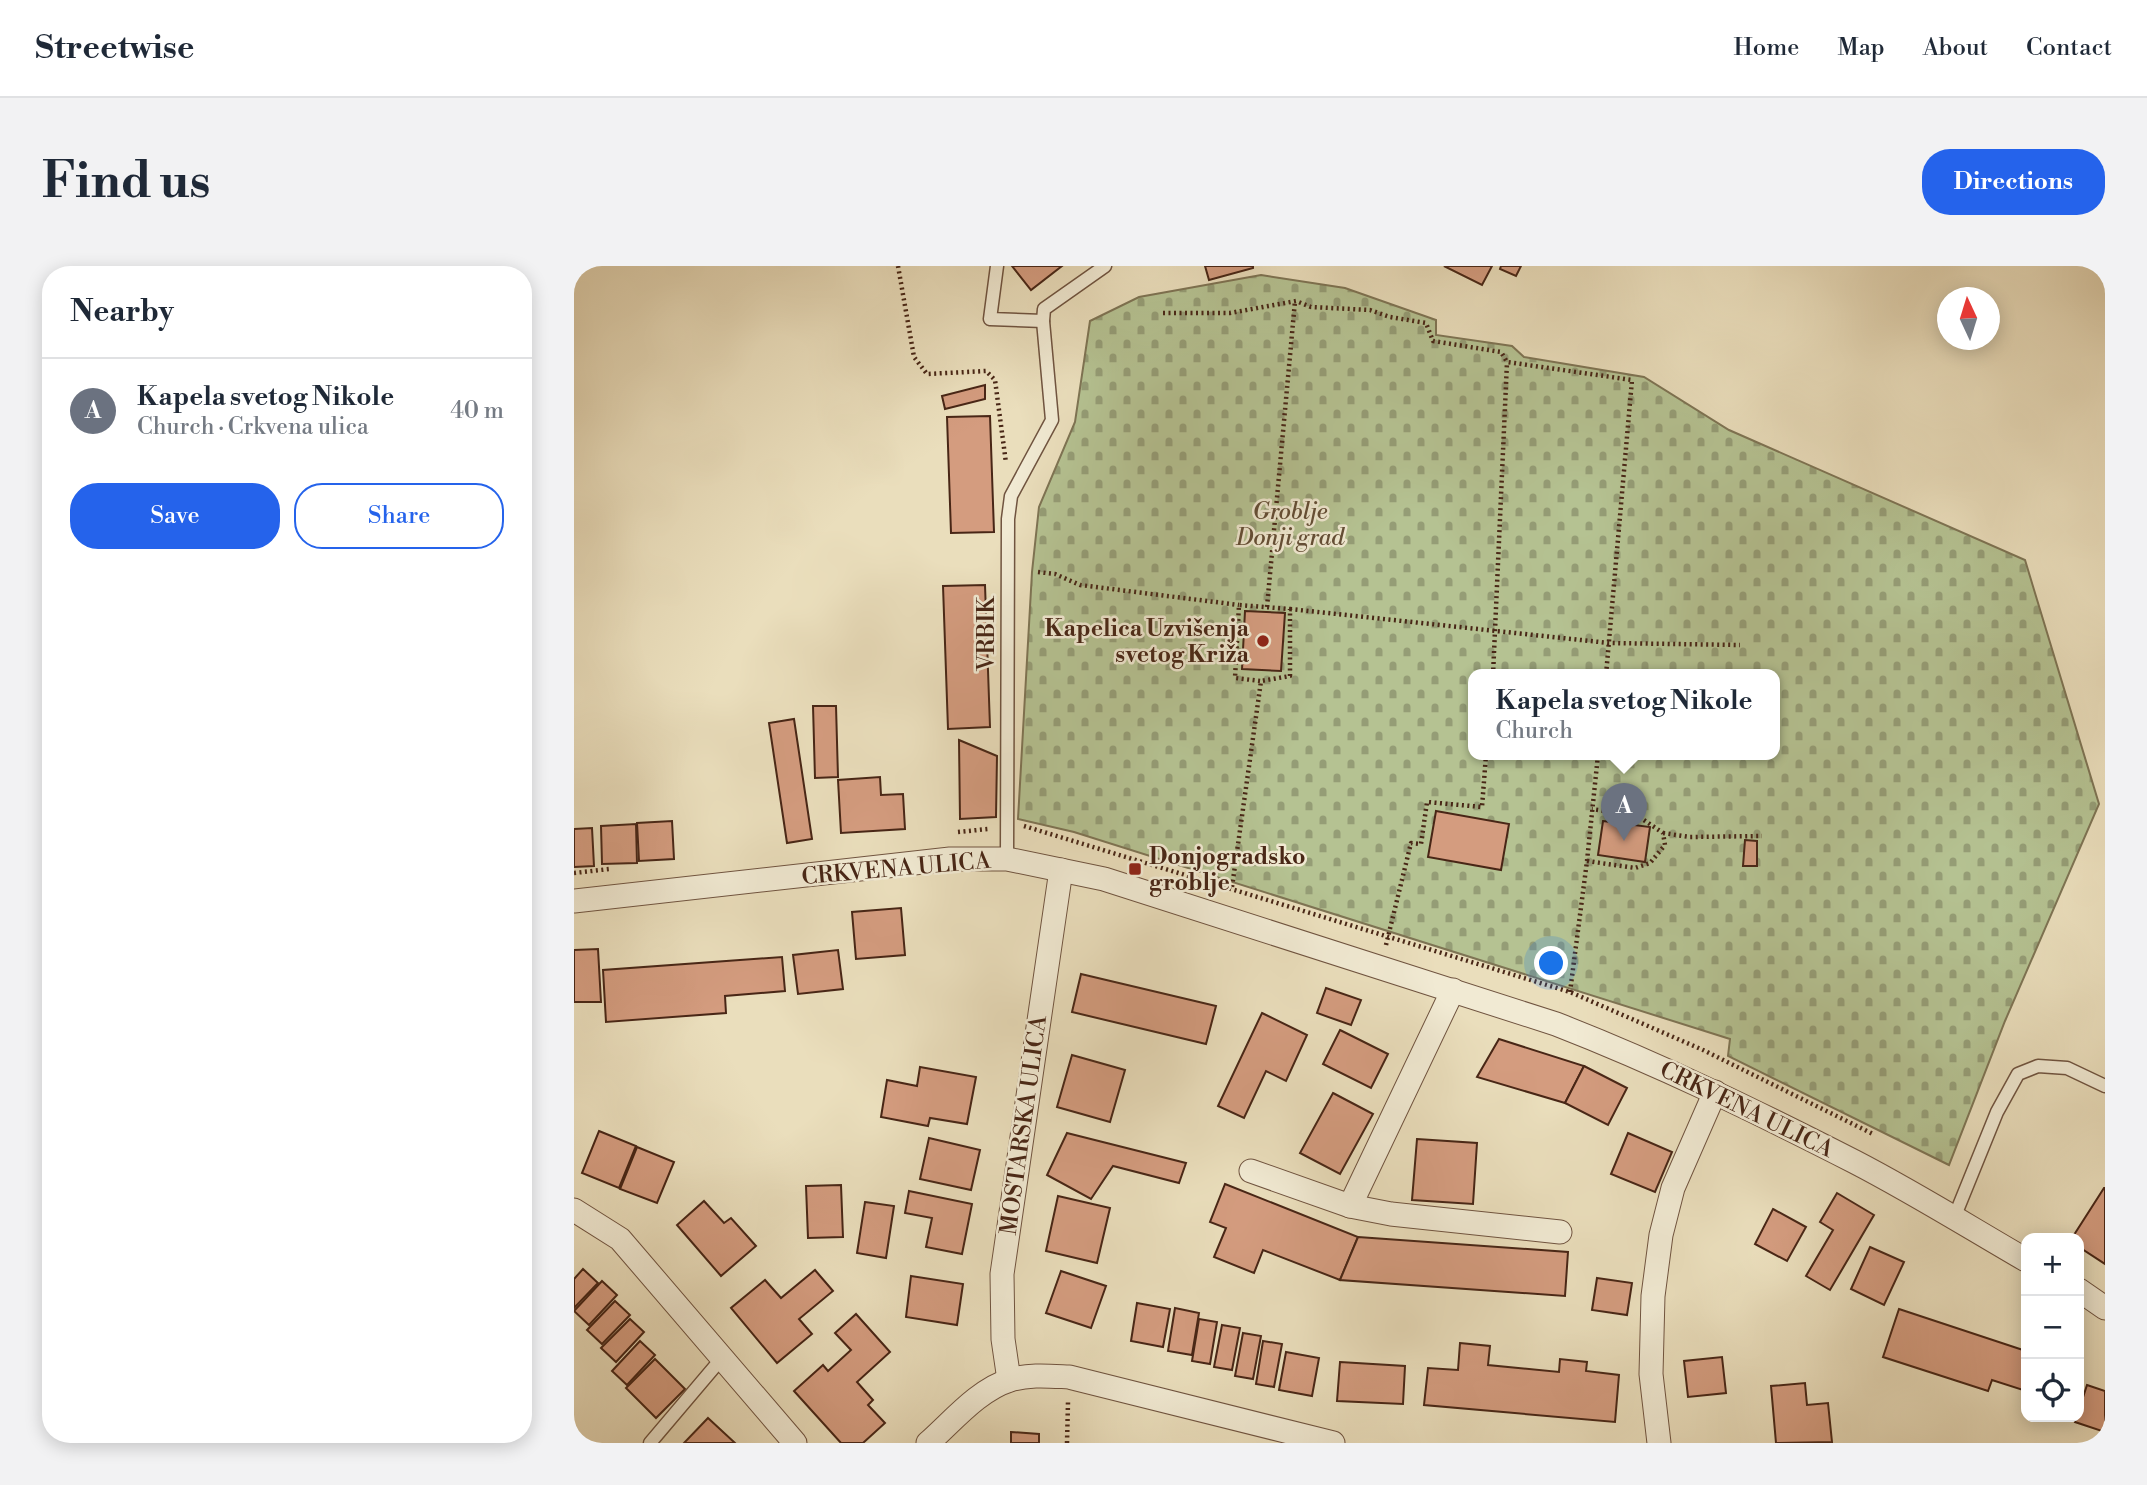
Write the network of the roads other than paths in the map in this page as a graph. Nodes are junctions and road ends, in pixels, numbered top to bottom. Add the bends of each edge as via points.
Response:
1 (997, 266) edge
2 (1105, 266) edge
3 (1043, 321) junction
4 (1007, 859) junction
5 (1061, 870) junction
6 (574, 901) edge
7 (1453, 990) junction
8 (2105, 1086) edge
9 (1715, 1092) junction
10 (1251, 1171) dead end
11 (1350, 1206) junction
12 (574, 1210) edge
13 (1954, 1218) junction
14 (1560, 1232) dead end
15 (2021, 1257) edge
16 (2084, 1293) edge
17 (2105, 1308) edge
18 (722, 1358) junction
19 (1009, 1380) junction
20 (650, 1443) edge
21 (794, 1443) edge
22 (928, 1443) edge
23 (1333, 1443) edge
24 (1659, 1443) edge

1 - 3 lane via 990,319
2 - 3 lane via 1044,309
3 - 4 lane, VRBIK via 1052,420 1011,496 1008,533
4 - 5 street, CRKVENA ULICA
4 - 6 street, CRKVENA ULICA via 950,859
5 - 7 street, CRKVENA ULICA via 1146,891
5 - 19 street, MOSTARSKA ULICA via 1002,1274
7 - 9 street, CRKVENA ULICA via 1556,1024
7 - 11 street
8 - 13 lane via 2067,1068 2038,1066 2018,1074 1997,1112
9 - 13 street, CRKVENA ULICA
9 - 24 street via 1673,1188 1661,1235 1653,1296 1651,1374
10 - 11 street
11 - 14 street
12 - 18 street via 620,1239
13 - 15 street, CRKVENA ULICA
16 - 17 street
18 - 20 lane
18 - 21 street
19 - 22 street via 988,1390
19 - 23 street via 1034,1375 1069,1377

